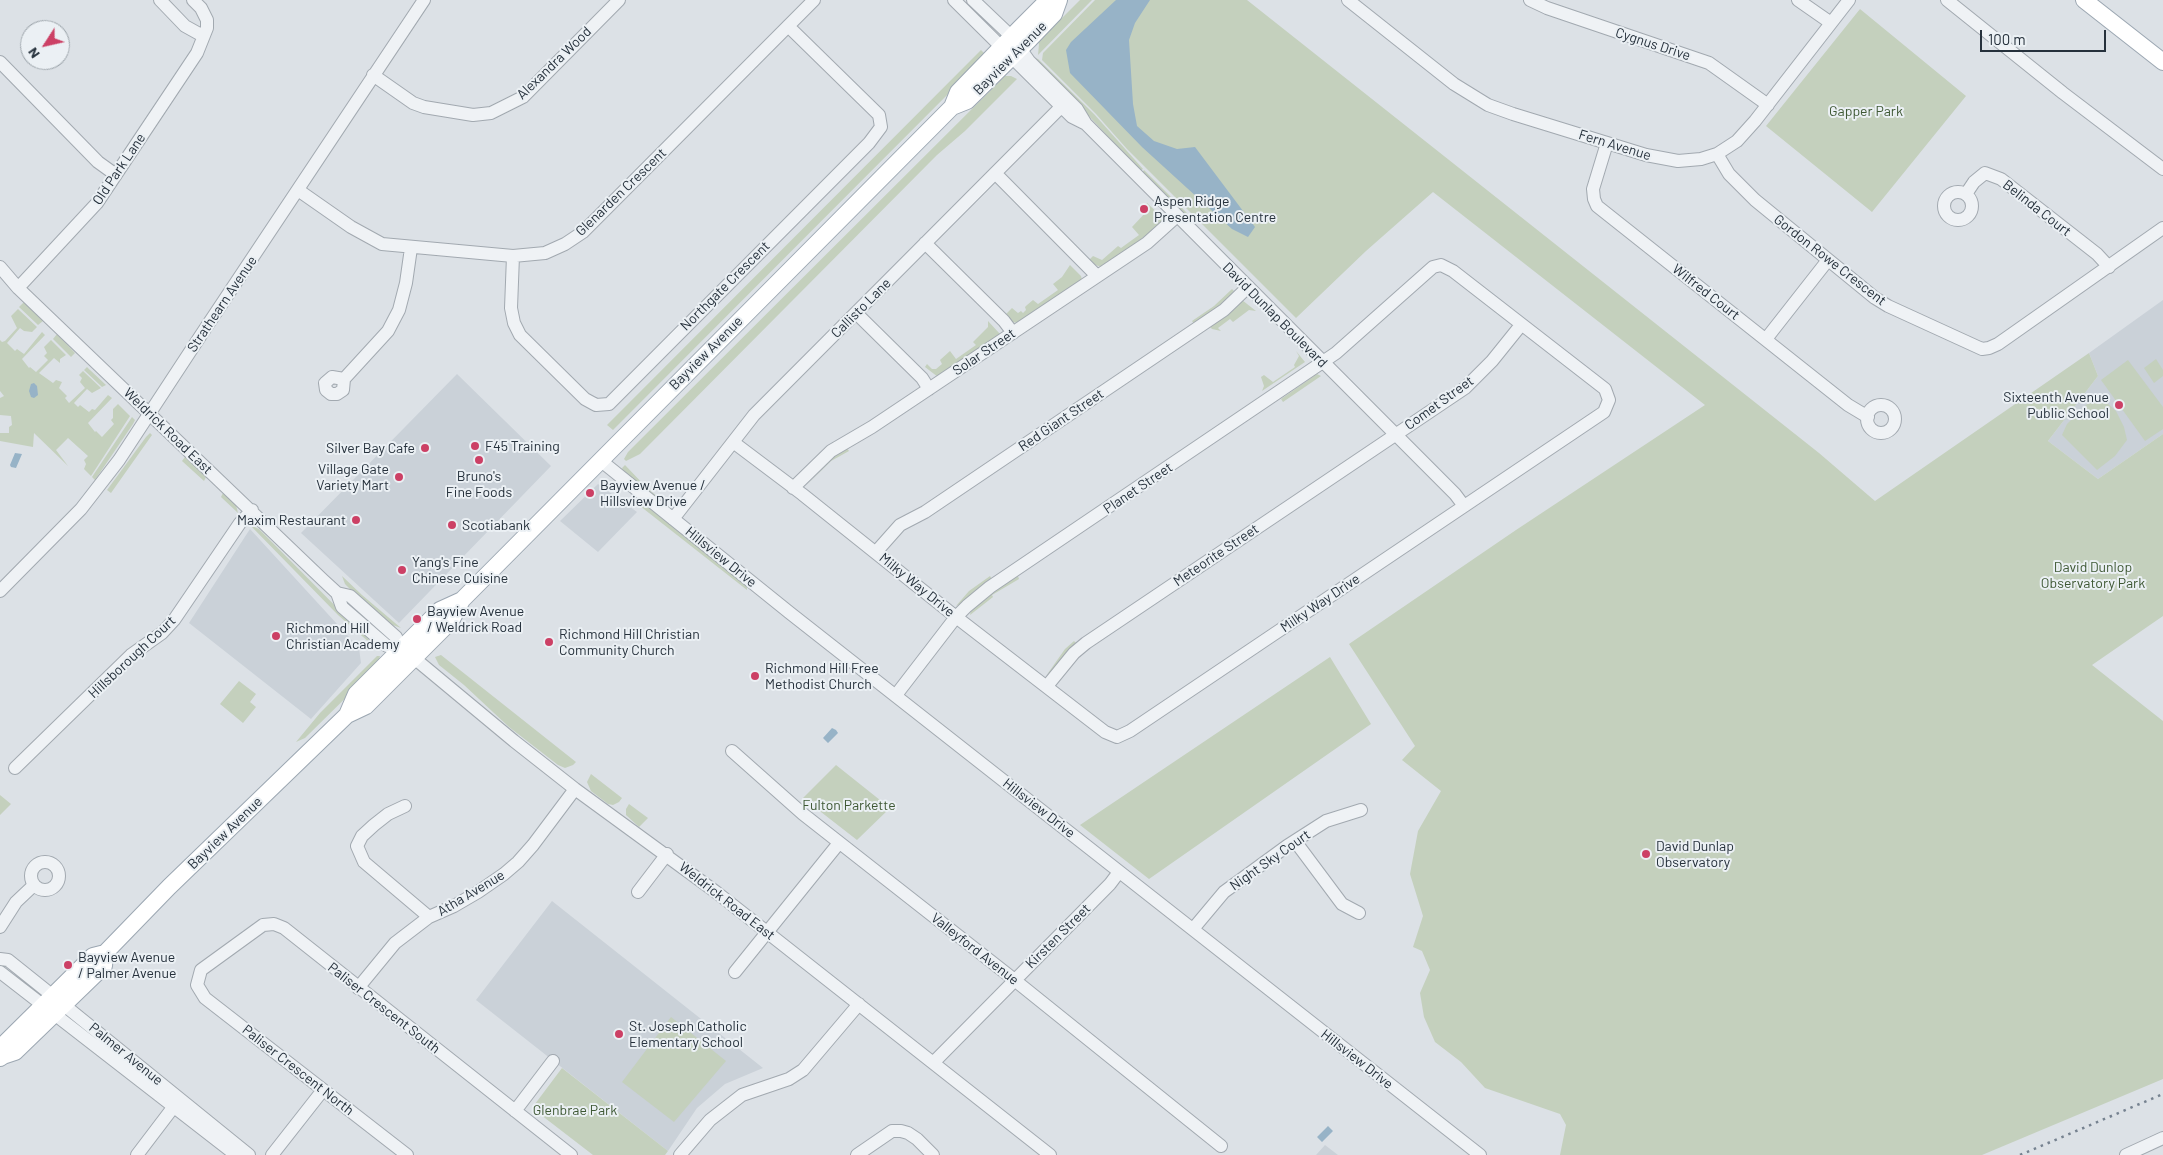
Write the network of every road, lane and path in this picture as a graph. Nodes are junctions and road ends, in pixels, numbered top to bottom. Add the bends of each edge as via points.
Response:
1 (160, 0) edge
2 (193, 0) edge
3 (424, 0) edge
4 (619, 0) edge
5 (814, 0) edge
6 (954, 0) edge
7 (973, 0) edge
8 (1059, 0) edge
9 (1348, 0) edge
10 (1530, 0) edge
11 (1798, 0) edge
12 (1848, 0) edge
13 (1947, 0) edge
14 (2084, 0) edge
15 (1831, 23) junction
16 (788, 26) junction
17 (203, 36) junction
18 (1011, 48) junction
19 (0, 62) edge
20 (2163, 62) edge
21 (373, 75) junction
22 (1768, 105) junction
23 (1061, 107) junction
24 (1086, 124) junction
25 (1607, 143) junction
26 (1717, 154) junction
27 (2163, 169) edge
28 (995, 173) junction
29 (116, 175) junction
30 (298, 190) junction
31 (1966, 194) dead end
32 (1176, 216) junction
33 (2163, 228) edge
34 (925, 243) junction
35 (410, 248) junction
36 (513, 256) junction
37 (1828, 260) junction
38 (2109, 267) junction
39 (0, 268) edge
40 (1097, 276) junction
41 (1248, 287) junction
42 (18, 288) junction
43 (856, 313) junction
44 (1521, 325) junction
45 (1013, 333) junction
46 (1766, 339) junction
47 (1323, 362) junction
48 (344, 379) dead end
49 (930, 389) junction
50 (150, 414) junction
51 (1868, 416) dead end
52 (1395, 434) junction
53 (733, 442) junction
54 (600, 460) junction
55 (793, 488) junction
56 (1464, 506) junction
57 (252, 510) junction
58 (673, 519) junction
59 (876, 552) junction
60 (0, 591) edge
61 (956, 617) junction
62 (408, 653) junction
63 (1047, 686) junction
64 (896, 695) junction
65 (732, 751) dead end
66 (15, 768) dead end
67 (575, 789) junction
68 (405, 806) dead end
69 (1361, 810) dead end
70 (1295, 841) junction
71 (839, 843) junction
72 (667, 854) junction
73 (1119, 872) junction
74 (34, 885) dead end
75 (638, 892) dead end
76 (1359, 913) dead end
77 (429, 917) junction
78 (0, 927) edge
79 (1193, 929) junction
80 (766, 932) junction
81 (0, 959) edge
82 (0, 972) edge
83 (735, 972) dead end
84 (197, 980) joint
85 (1015, 980) junction
86 (358, 988) junction
87 (859, 1004) junction
88 (53, 1005) junction
89 (1, 1057) edge
90 (553, 1060) dead end
91 (933, 1063) junction
92 (323, 1090) junction
93 (177, 1102) junction
94 (515, 1111) junction
95 (2163, 1138) edge
96 (1221, 1146) dead end
97 (557, 1151) edge
98 (137, 1155) edge
99 (236, 1155) edge
100 (249, 1155) edge
101 (272, 1155) edge
102 (406, 1155) edge
103 (571, 1155) edge
104 (680, 1155) edge
105 (857, 1155) edge
106 (934, 1155) edge
107 (1050, 1155) edge
108 (1480, 1155) edge
109 (2126, 1155) edge

1 - 17 street via 185,26
2 - 17 street, Old Park Lane via 207,20
3 - 21 street, Strathearn Avenue
4 - 21 street, Alexandra Wood via 522,97 491,114 473,115 424,108
5 - 16 street, Glenarden Crescent
6 - 18 street
7 - 18 street
8 - 18 main road, Bayview Avenue via 1046,3
9 - 25 street, Fern Avenue via 1471,95 1513,114
10 - 22 street, Cygnus Drive via 1709,63
11 - 15 street
12 - 15 street, Fern Avenue
13 - 27 street
14 - 20 main road
15 - 22 street, Fern Avenue
16 - 36 street, Glenarden Crescent via 583,232 545,253
16 - 36 street, Northgate Crescent via 878,115 881,128 609,404 596,405 585,399 520,335 511,308
17 - 29 street, Old Park Lane via 197,53
18 - 23 street, David Dunlap Boulevard
18 - 24 street, David Dunlap Boulevard via 1029,61 1077,109
18 - 54 main road, Bayview Avenue via 958,92 952,107
19 - 29 street via 98,162
21 - 30 street, Strathearn Avenue
22 - 26 street, Fern Avenue via 1737,141
23 - 24 street, David Dunlap Boulevard
23 - 28 street, Callisto Lane
24 - 32 street, David Dunlap Boulevard
25 - 26 street, Fern Avenue via 1678,161
25 - 46 street, Wilfred Court via 1593,189 1597,206
26 - 37 street, Gordon Rowe Crescent via 1736,182
28 - 34 street, Callisto Lane
28 - 40 street
29 - 42 street, Old Park Lane via 87,215
30 - 35 street, Glenarden Crescent via 382,244
30 - 50 street, Strathearn Avenue
31 - 38 street, Belinda Court via 1985,173 2001,179
32 - 40 street, Solar Street via 1147,243
32 - 41 street, David Dunlap Boulevard
33 - 38 street, Gordon Rowe Crescent
34 - 43 street, Callisto Lane
34 - 45 street
35 - 36 street, Glenarden Crescent
35 - 48 street via 399,310 384,336
37 - 38 street, Gordon Rowe Crescent via 1888,306 1982,349 1998,344
37 - 46 street
39 - 42 street, Weldrick Road East
40 - 45 street, Solar Street
41 - 47 street, David Dunlap Boulevard
41 - 59 street, Red Giant Street via 1224,310 925,512 900,525
42 - 50 street, Weldrick Road East
43 - 49 street
43 - 53 street, Callisto Lane via 754,415
44 - 47 street, Milky Way Drive via 1453,271 1441,265 1433,266
44 - 52 street, Comet Street via 1465,388
44 - 56 street, Milky Way Drive via 1605,389 1610,400 1604,412
45 - 49 street, Solar Street
46 - 51 street, Wilfred Court via 1848,405
47 - 52 street, David Dunlap Boulevard
47 - 61 street, Planet Street via 990,587
49 - 55 street, Solar Street via 831,451
50 - 57 street, Weldrick Road East
50 - 60 street, Strathearn Avenue via 91,497
52 - 56 street, David Dunlap Boulevard
52 - 63 street, Meteorite Street via 1086,643
53 - 55 street, Milky Way Drive
53 - 58 street, Callisto Lane
54 - 58 street, Hillsview Drive
54 - 62 main road, Bayview Avenue via 462,600 440,610
55 - 59 street, Milky Way Drive
56 - 63 street, Milky Way Drive via 1124,735 1117,737 1105,732
57 - 62 street, Weldrick Road East via 337,593 342,606 387,646
57 - 66 street, Hillsborough Court via 174,620 162,633 131,655
58 - 64 street, Hillsview Drive
59 - 61 street, Milky Way Drive
61 - 63 street, Milky Way Drive
61 - 64 street, Planet Street
62 - 67 street, Weldrick Road East
62 - 88 main road, Bayview Avenue via 356,694 347,715 105,953 104,966
64 - 73 street, Hillsview Drive
65 - 71 street, Valleyford Avenue
67 - 72 street, Weldrick Road East
67 - 77 street, Atha Avenue via 533,846 511,868 454,906
68 - 77 street via 374,825 357,846 364,862
69 - 70 street, Night Sky Court via 1326,821
70 - 76 street via 1342,904
70 - 79 street, Night Sky Court via 1224,892
71 - 80 street
71 - 85 street, Valleyford Avenue
72 - 75 street
72 - 80 street, Weldrick Road East
73 - 79 street, Hillsview Drive
73 - 85 street, Kirsten Street
74 - 78 street via 16,902
77 - 86 street, Atha Avenue via 395,943
79 - 108 street, Hillsview Drive
80 - 83 street
80 - 87 street, Weldrick Road East
81 - 88 street, Palmer Avenue via 8,960
82 - 88 street, Palmer Avenue
84 - 86 street, Paliser Crescent South via 201,970 223,954 263,926 274,924 284,928
84 - 92 street, Paliser Crescent North via 198,989 206,998
85 - 91 street, Kirsten Street
85 - 96 street, Valleyford Avenue
86 - 94 street, Paliser Crescent South
87 - 91 street, Weldrick Road East
87 - 104 street via 803,1070 789,1079 742,1095 710,1120
88 - 89 main road, Bayview Avenue via 15,1052
88 - 93 street, Palmer Avenue
90 - 94 street
91 - 107 street, Weldrick Road East
92 - 101 street
92 - 102 street, Paliser Crescent North
93 - 98 street
93 - 99 street, Palmer Avenue
93 - 100 street, Palmer Avenue
94 - 97 street, Paliser Crescent South
95 - 109 street
97 - 103 street, Paliser Crescent South
105 - 106 street via 892,1131 901,1131

